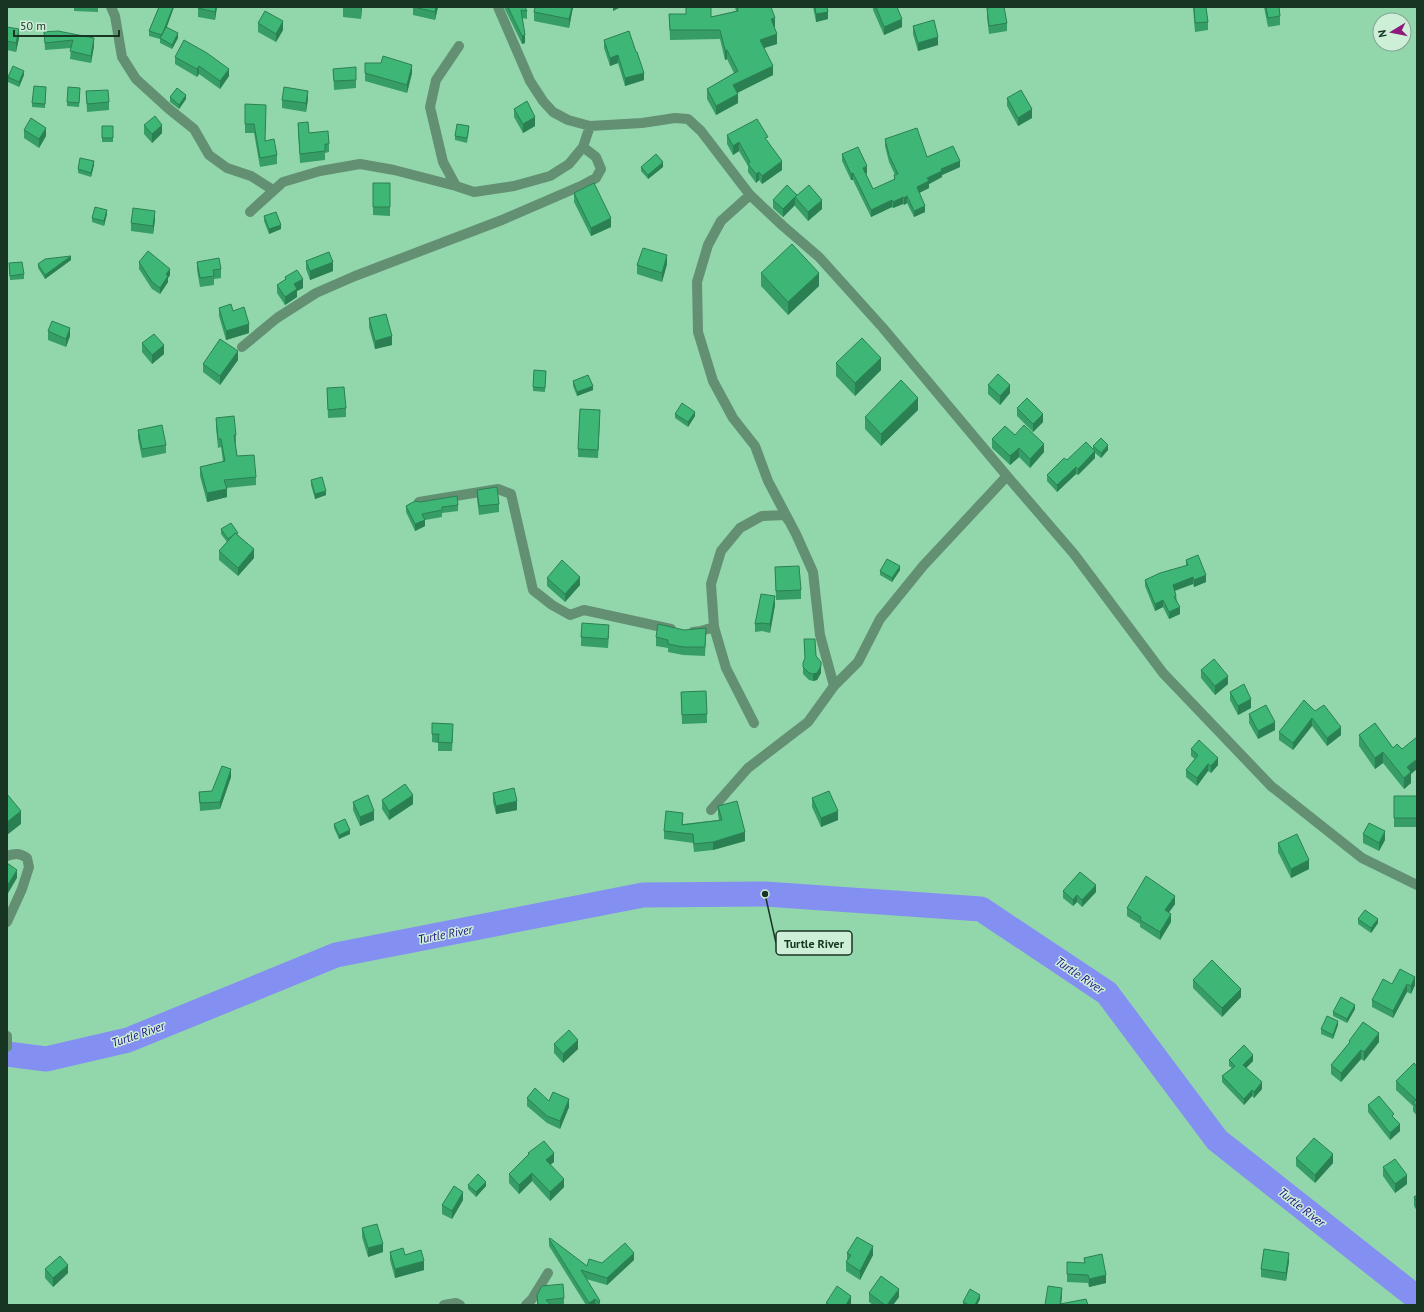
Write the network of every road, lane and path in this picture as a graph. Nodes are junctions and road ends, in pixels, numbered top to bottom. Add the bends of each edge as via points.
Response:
1 (111, 7) edge
2 (498, 7) edge
3 (459, 46) dead end
4 (590, 126) junction
5 (583, 147) junction
6 (456, 186) junction
7 (273, 190) junction
8 (750, 195) junction
9 (250, 212) dead end
10 (242, 347) dead end
11 (1007, 476) junction
12 (419, 502) edge
13 (796, 534) junction
14 (714, 627) junction
15 (834, 686) junction
16 (754, 723) dead end
17 (711, 810) dead end
18 (7, 856) edge
19 (1417, 885) edge
20 (7, 922) edge
21 (7, 1036) edge
22 (7, 1047) edge
23 (548, 1273) dead end
24 (444, 1305) edge
25 (460, 1305) edge
26 (526, 1305) edge

1 - 7 street via 122,57 136,79 194,129 209,155 227,168 251,176
2 - 4 street via 530,81 543,101 553,112 568,120
3 - 6 street via 436,80 430,107 442,162
4 - 5 street
4 - 8 street via 688,119 701,131
5 - 6 street via 569,164 550,176 514,186 474,192
5 - 10 street via 596,157 601,169 596,178 583,186 502,220 354,276 316,294 277,318
6 - 7 street via 360,164 320,171 283,182
7 - 9 street
8 - 11 street via 819,257 847,287
8 - 13 street via 721,220 708,246 698,282 698,332 713,381 733,418 755,446 768,481
11 - 15 street via 923,566 880,619 858,662
11 - 19 street via 1074,554 1163,673 1271,786 1362,858
12 - 14 street via 498,489 510,494 533,590 570,616 584,610 684,632
13 - 14 street via 785,515 762,516 740,528 720,551 711,584
13 - 15 street via 813,572 820,635
14 - 16 street via 726,668
15 - 17 street via 808,722 748,768
18 - 20 street via 14,853 22,854 27,858 29,867
21 - 22 street
23 - 26 street
24 - 25 street

